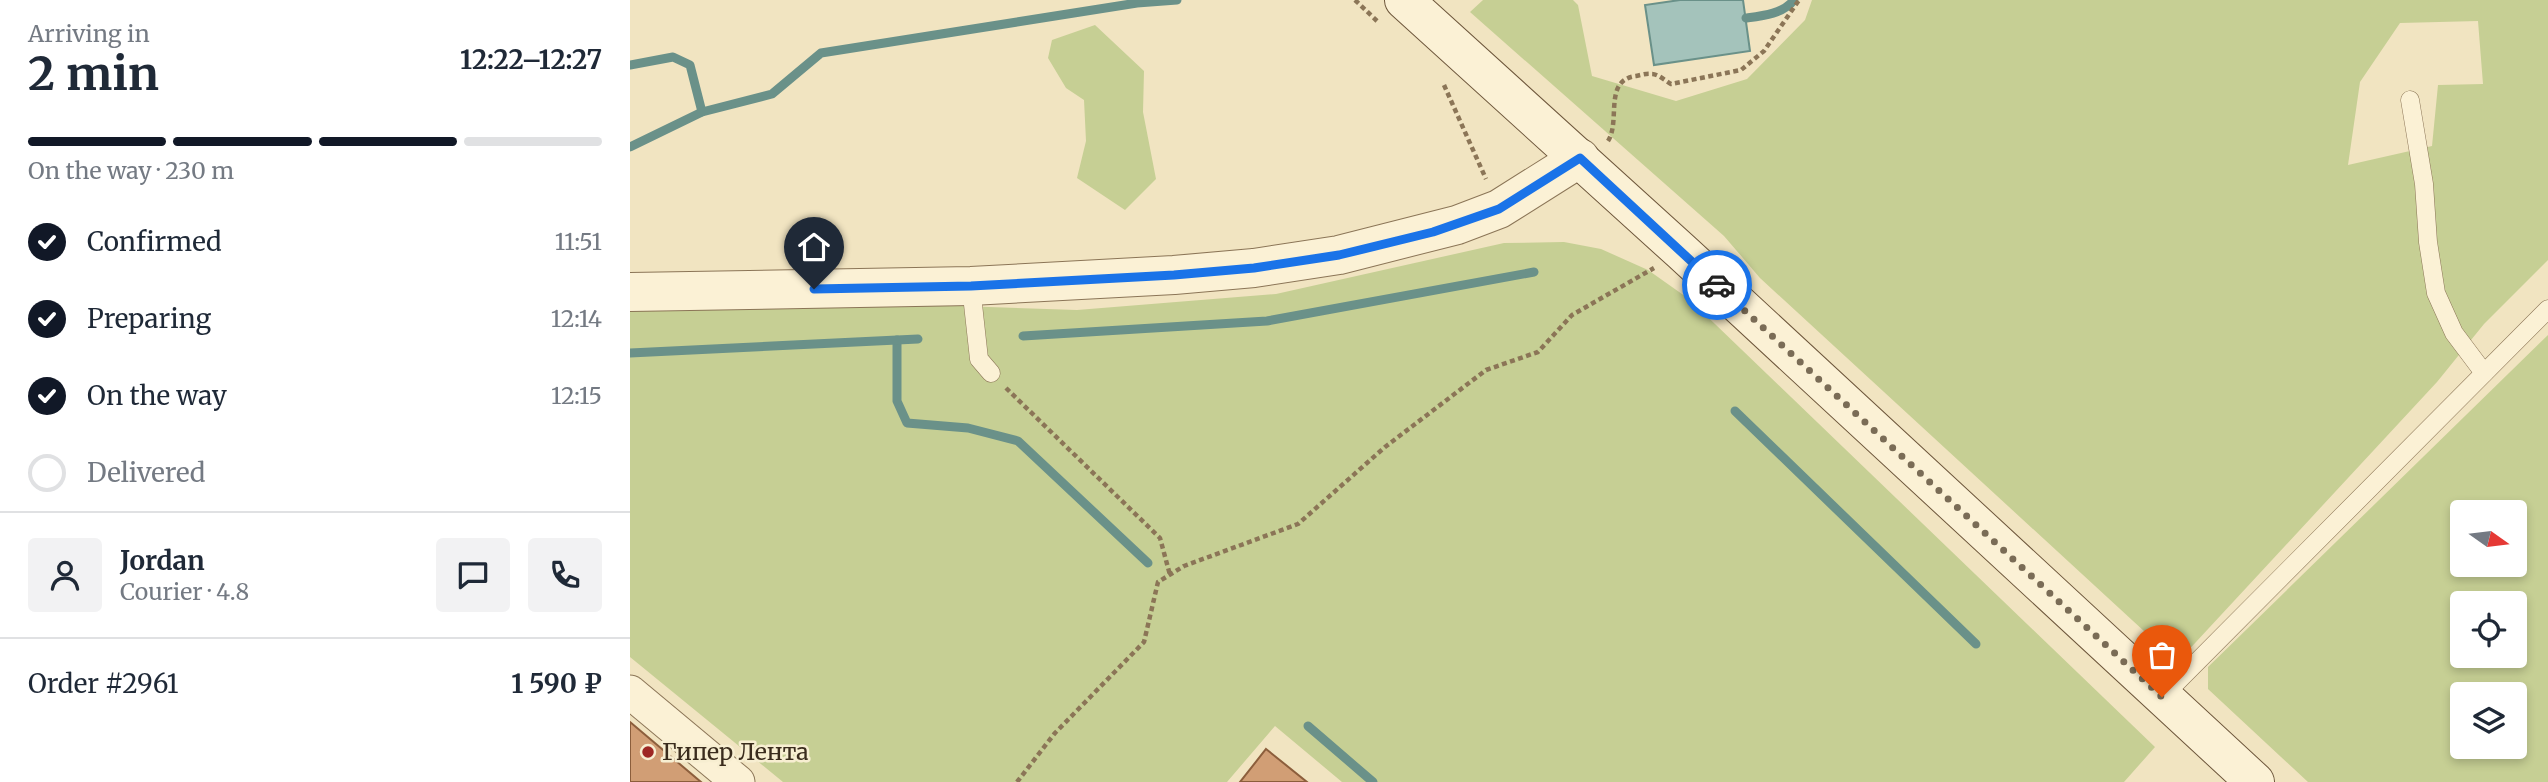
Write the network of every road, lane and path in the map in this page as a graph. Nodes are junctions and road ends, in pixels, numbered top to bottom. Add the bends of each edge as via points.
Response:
1 (1354, 0) edge
2 (1799, 0) edge
3 (1393, 13) edge
4 (1437, 79) dead end
5 (2410, 100) dead end
6 (1580, 158) junction
7 (1499, 209) junction
8 (1682, 252) junction
9 (971, 286) junction
10 (630, 292) edge
11 (2548, 309) edge
12 (991, 373) joint
13 (2484, 373) junction
14 (1170, 575) junction
15 (630, 692) edge
16 (2162, 697) junction
17 (2238, 777) edge
18 (738, 782) edge
19 (1017, 782) edge

1 - 3 path
2 - 6 path via 1764,51 1741,70 1671,84 1654,73 1620,82 1611,136 1606,144
3 - 6 main road
4 - 7 path via 1447,88
5 - 13 lane via 2436,293 2454,333
6 - 7 main road
6 - 8 main road
7 - 9 main road via 1433,232 1339,255 1254,268
8 - 14 path via 1572,316 1538,352 1486,370 1385,447 1298,524
8 - 16 main road
9 - 10 main road
9 - 12 lane via 979,359
11 - 13 lane
12 - 14 path via 1160,538
13 - 16 lane
14 - 19 path via 1158,582 1143,642 1055,733
15 - 18 street
16 - 17 main road

